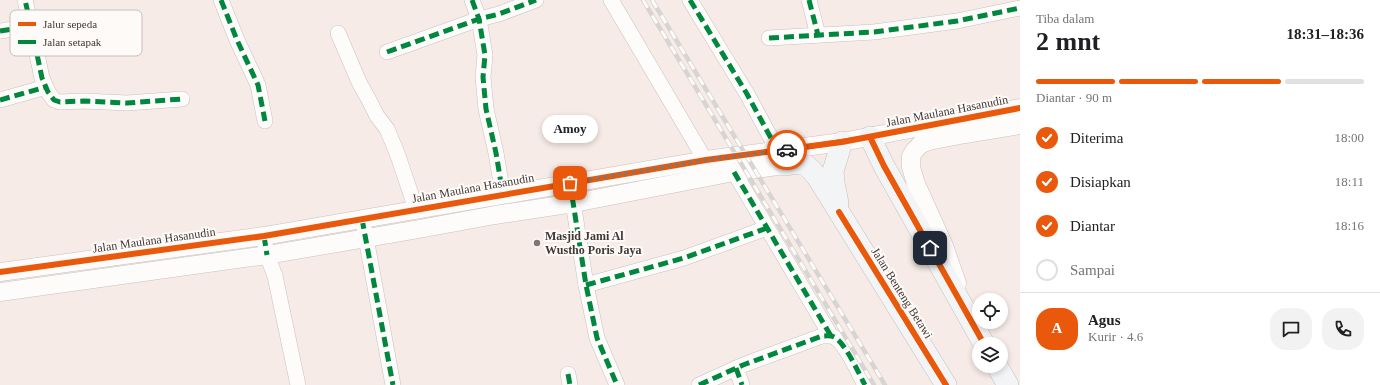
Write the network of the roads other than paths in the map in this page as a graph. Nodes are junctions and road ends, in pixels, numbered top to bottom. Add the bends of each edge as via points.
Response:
1 (25, 0) edge
2 (221, 0) edge
3 (472, 0) edge
4 (536, 0) edge
5 (611, 0) edge
6 (690, 0) edge
7 (809, 0) edge
8 (1020, 8) edge
9 (27, 10) edge
10 (479, 19) junction
11 (10, 29) edge
12 (0, 31) edge
13 (338, 33) dead end
14 (818, 35) junction
15 (769, 38) dead end
16 (387, 52) dead end
17 (37, 56) edge
18 (46, 88) junction
19 (182, 99) dead end
20 (0, 100) edge
21 (1020, 108) edge
22 (266, 121) dead end
23 (1020, 125) edge
24 (870, 137) junction
25 (842, 142) junction
26 (782, 158) junction
27 (706, 160) junction
28 (734, 172) junction
29 (715, 176) junction
30 (570, 183) junction
31 (504, 195) junction
32 (574, 203) junction
33 (416, 209) junction
34 (839, 212) junction
35 (362, 219) junction
36 (767, 228) junction
37 (264, 236) junction
38 (367, 242) junction
39 (267, 255) junction
40 (0, 272) edge
41 (586, 285) junction
42 (0, 292) edge
43 (968, 316) junction
44 (831, 336) junction
45 (980, 337) edge
46 (736, 368) junction
47 (1001, 373) edge
48 (298, 385) edge
49 (393, 385) edge
50 (617, 385) edge
51 (699, 385) edge
52 (742, 385) edge
53 (865, 385) edge
54 (946, 385) edge
55 (1008, 385) edge

1 - 9 street
2 - 22 street via 258,85
3 - 10 street
4 - 10 street
5 - 27 street
6 - 26 street
7 - 14 street
8 - 14 street via 957,21 874,32
10 - 16 street
10 - 31 street via 484,55 486,109
11 - 12 street
13 - 33 street via 359,82 387,129
14 - 15 street
17 - 18 street
18 - 19 street via 54,100 60,102 127,103
18 - 20 street
21 - 24 street, Jalan Maulana Hasanudin
23 - 43 street via 929,142 914,150 911,156 916,184 944,246
24 - 25 street, Jalan Maulana Hasanudin
24 - 43 main road
25 - 26 street, Jalan Maulana Hasanudin
25 - 34 main road via 833,171
26 - 27 street, Jalan Maulana Hasanudin
26 - 28 street, Jalan Maulana Hasanudin
26 - 34 main road, Jalan Benteng Betawi via 809,167
27 - 29 street
27 - 30 street, Jalan Maulana Hasanudin
28 - 29 street, Jalan Maulana Hasanudin
28 - 36 street
29 - 32 street, Jalan Maulana Hasanudin
30 - 31 street, Jalan Maulana Hasanudin
30 - 32 street
31 - 33 street, Jalan Maulana Hasanudin
32 - 38 street, Jalan Maulana Hasanudin via 495,215
32 - 41 street
33 - 35 street, Jalan Maulana Hasanudin
34 - 54 main road, Jalan Benteng Betawi
35 - 37 street, Jalan Maulana Hasanudin
35 - 38 street
36 - 41 street via 684,258
36 - 44 street
37 - 39 street
37 - 40 street, Jalan Maulana Hasanudin
38 - 39 street, Jalan Maulana Hasanudin
38 - 49 street
39 - 42 street, Jalan Maulana Hasanudin
39 - 48 street via 275,276
41 - 50 street via 597,338
43 - 45 main road
44 - 46 street via 822,336
44 - 53 street via 840,342
46 - 51 street
46 - 52 street
47 - 55 main road

